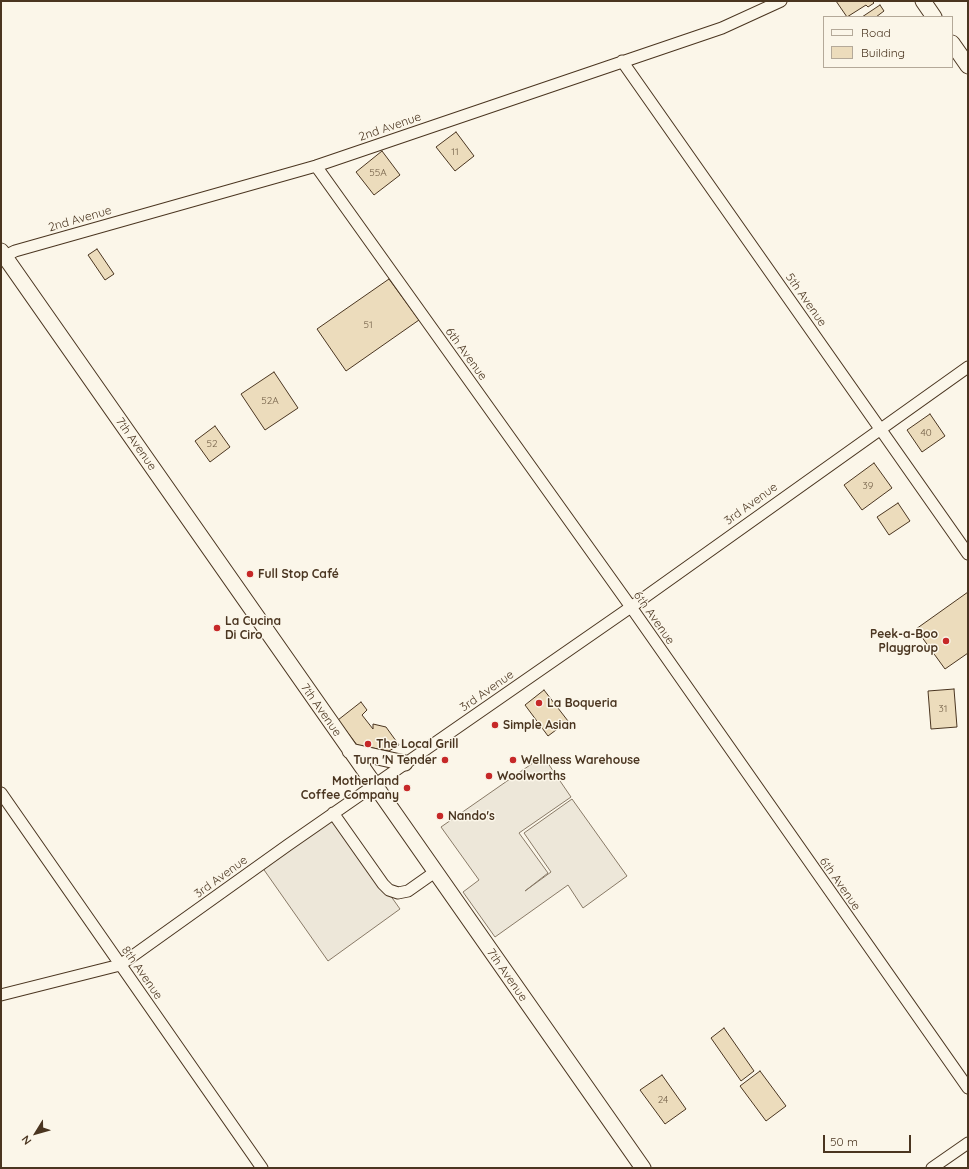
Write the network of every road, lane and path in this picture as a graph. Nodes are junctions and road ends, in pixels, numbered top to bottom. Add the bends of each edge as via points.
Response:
1 (782, 1) edge
2 (923, 1) edge
3 (933, 16) edge
4 (953, 44) edge
5 (622, 61) junction
6 (968, 66) edge
7 (316, 166) junction
8 (2, 254) edge
9 (968, 366) edge
10 (880, 428) junction
11 (968, 554) edge
12 (631, 607) junction
13 (350, 751) junction
14 (405, 763) junction
15 (374, 785) junction
16 (1, 793) edge
17 (333, 813) junction
18 (435, 872) junction
19 (120, 965) junction
20 (1, 995) edge
21 (968, 1088) edge
22 (968, 1143) edge
23 (262, 1168) edge
24 (643, 1168) edge
25 (932, 1168) edge

1 - 5 street, 2nd Avenue via 722,28
2 - 3 main road
4 - 6 main road
5 - 7 street, 2nd Avenue
5 - 10 street, 5th Avenue
7 - 8 street, 2nd Avenue
7 - 12 street, 6th Avenue
8 - 13 main road, 7th Avenue
9 - 10 street, 3rd Avenue
10 - 11 street, 5th Avenue
10 - 12 street, 3rd Avenue
12 - 14 street, 3rd Avenue
12 - 21 street, 6th Avenue
13 - 14 main road
13 - 15 main road, 7th Avenue
14 - 15 street, 3rd Avenue
15 - 17 street, 3rd Avenue
15 - 18 main road, 7th Avenue
16 - 19 street, 8th Avenue
17 - 18 street via 383,884 390,890 398,893 408,891
17 - 19 street, 3rd Avenue
18 - 24 main road, 7th Avenue
19 - 20 street, 3rd Avenue
19 - 23 street, 8th Avenue
22 - 25 street

